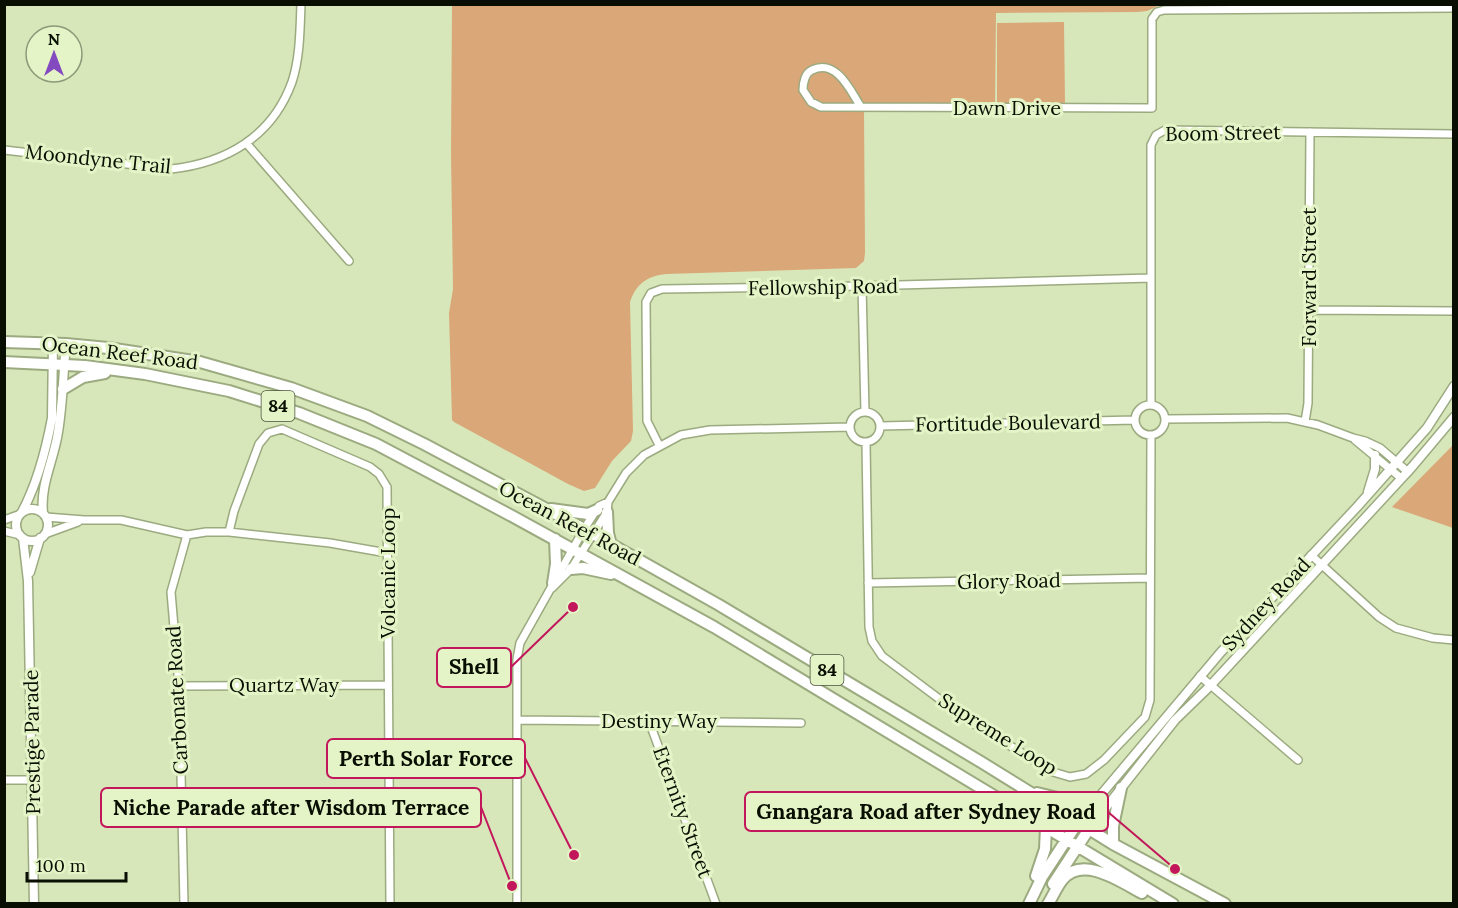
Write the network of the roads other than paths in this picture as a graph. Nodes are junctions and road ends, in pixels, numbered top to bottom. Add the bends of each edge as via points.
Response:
1 (301, 4) edge
2 (1454, 8) edge
3 (861, 107) junction
4 (1310, 132) junction
5 (1454, 134) edge
6 (247, 144) junction
7 (4, 150) edge
8 (349, 261) dead end
9 (1151, 278) junction
10 (862, 286) junction
11 (1309, 310) junction
12 (1454, 311) edge
13 (4, 342) edge
14 (53, 344) junction
15 (66, 344) junction
16 (4, 362) edge
17 (52, 363) junction
18 (65, 364) junction
19 (130, 372) junction
20 (1454, 386) edge
21 (63, 389) junction
22 (1151, 405) junction
23 (865, 412) junction
24 (1454, 417) edge
25 (1166, 419) junction
26 (1134, 420) junction
27 (1305, 422) junction
28 (881, 426) junction
29 (849, 427) junction
30 (1150, 436) junction
31 (1353, 438) junction
32 (866, 443) junction
33 (659, 445) junction
34 (1375, 455) junction
35 (1394, 465) junction
36 (1405, 475) junction
37 (1367, 495) junction
38 (542, 508) junction
39 (604, 508) junction
40 (20, 513) junction
41 (44, 515) junction
42 (4, 520) edge
43 (84, 520) junction
44 (4, 531) edge
45 (229, 532) junction
46 (588, 532) junction
47 (186, 535) junction
48 (42, 536) junction
49 (21, 537) junction
50 (555, 539) junction
51 (611, 545) junction
52 (576, 551) junction
53 (387, 553) junction
54 (1311, 555) junction
55 (1321, 564) junction
56 (571, 569) junction
57 (620, 575) junction
58 (1150, 578) junction
59 (28, 581) junction
60 (868, 583) junction
61 (550, 587) junction
62 (1454, 640) edge
63 (1200, 676) junction
64 (388, 685) junction
65 (179, 686) junction
66 (1210, 686) junction
67 (517, 720) junction
68 (649, 721) junction
69 (801, 723) dead end
70 (1298, 760) dead end
71 (4, 780) edge
72 (33, 780) junction
73 (1121, 788) junction
74 (1025, 790) junction
75 (1094, 803) junction
76 (182, 816) junction
77 (389, 816) junction
78 (1078, 822) junction
79 (1046, 827) junction
80 (1089, 829) junction
81 (1066, 839) junction
82 (1113, 844) junction
83 (1077, 846) junction
84 (1030, 900) edge
85 (1171, 902) edge
86 (34, 903) edge
87 (184, 903) edge
88 (390, 903) edge
89 (517, 903) edge
90 (716, 903) edge
91 (1046, 903) edge
92 (1225, 903) edge

1 - 6 street, Moondyne Trail via 292,82 282,104
2 - 3 street, Dawn Drive via 1156,12 1152,19 1152,108
3 - 3 street, Dawn Drive via 821,107 811,102 803,90 808,73 820,68 835,72
4 - 5 street, Boom Street
4 - 9 street, Boom Street via 1165,130 1156,135 1151,145
4 - 11 street, Forward Street
6 - 7 street, Moondyne Trail via 222,158 171,169
6 - 8 street
9 - 10 street, Fellowship Road
9 - 22 street, Boom Street
10 - 23 street
10 - 33 street, Fellowship Road via 662,289 651,293 646,302 647,421
11 - 12 street
11 - 27 street, Forward Street
13 - 14 main road, Ocean Reef Road / 84
14 - 15 main road, Ocean Reef Road / 84
14 - 17 street
15 - 18 street
15 - 38 main road, Ocean Reef Road / 84 via 200,362 291,388 367,416
16 - 17 main road, Ocean Reef Road / 84
17 - 18 main road, Ocean Reef Road / 84
17 - 40 street via 50,430 34,487
18 - 19 main road, Ocean Reef Road / 84
18 - 21 street
19 - 21 main road via 83,377
19 - 50 main road, Ocean Reef Road / 84 via 229,391 343,430
20 - 35 street, Sydney Road via 1427,428
21 - 41 street via 58,431 43,488
22 - 25 street via 1162,410
22 - 26 street via 1138,410
23 - 28 street via 877,417
23 - 29 street via 853,417
24 - 36 street, Sydney Road
25 - 27 street via 1249,417
25 - 30 street via 1163,429
26 - 28 street, Fortitude Boulevard
26 - 30 street via 1138,429
27 - 31 street
28 - 32 street via 875,440
29 - 32 street via 852,436
29 - 33 street via 710,430 681,435
30 - 58 street, Supreme Loop
31 - 34 street
31 - 35 street via 1380,448
32 - 60 street, Supreme Loop
33 - 39 street via 626,473
34 - 35 street
34 - 37 street via 1376,469
35 - 36 street
35 - 37 street, Sydney Road
36 - 55 street, Sydney Road
37 - 54 street, Sydney Road
38 - 39 main road via 583,514
38 - 46 main road, Ocean Reef Road / 84
39 - 46 street
39 - 51 main road
40 - 41 street via 35,509
40 - 42 street
40 - 49 street via 15,523
41 - 43 street
41 - 48 street via 48,526
43 - 47 street via 122,520
43 - 48 street
44 - 49 street
45 - 47 street
45 - 53 street
45 - 53 street, Volcanic Loop via 259,444 268,433 282,429 379,474 387,488
46 - 51 main road, Ocean Reef Road / 84
46 - 52 street
47 - 65 street, Carbonate Road via 171,592
48 - 49 street via 30,541
48 - 59 street, Prestige Parade
49 - 59 street, Prestige Parade
50 - 52 main road, Ocean Reef Road / 84
50 - 61 main road via 556,564
51 - 74 main road, Ocean Reef Road / 84 via 719,605
52 - 56 street
52 - 57 main road, Ocean Reef Road / 84
52 - 61 street
53 - 64 street, Volcanic Loop
54 - 55 street
54 - 63 street, Sydney Road
55 - 62 street via 1396,627
55 - 66 street, Sydney Road
56 - 57 main road
56 - 61 street
57 - 79 main road, Ocean Reef Road / 84 via 714,627
58 - 60 street, Glory Road
58 - 60 street, Supreme Loop via 1150,700 1145,717 1104,760 1086,774 1070,777 1053,772 966,719 882,656 869,627
59 - 72 street, Prestige Parade
61 - 67 street via 520,643
63 - 66 street
63 - 75 street, Sydney Road
64 - 65 street, Quartz Way
64 - 77 street, Volcanic Loop
65 - 76 street, Carbonate Road
66 - 70 street
66 - 73 street, Sydney Road via 1175,720
67 - 68 street, Destiny Way
67 - 89 street
68 - 69 street, Destiny Way
68 - 90 street, Eternity Street
71 - 72 street
72 - 86 street, Prestige Parade
73 - 80 street, Sydney Road
73 - 82 main road
74 - 75 main road
74 - 78 main road, Ocean Reef Road / 84
75 - 78 street, Sydney Road
76 - 77 street
76 - 87 street, Carbonate Road
77 - 88 street, Volcanic Loop
78 - 80 main road, Ocean Reef Road
78 - 81 main road
79 - 81 main road, Ocean Reef Road / 84
79 - 84 main road via 1045,849
80 - 82 main road, Ocean Reef Road
80 - 83 main road
81 - 83 main road, Ocean Reef Road / 84
81 - 84 main road
82 - 92 main road, Ocean Reef Road
83 - 85 main road, 84
83 - 91 main road
85 - 91 main road via 1142,893 1110,876 1082,869 1062,879

